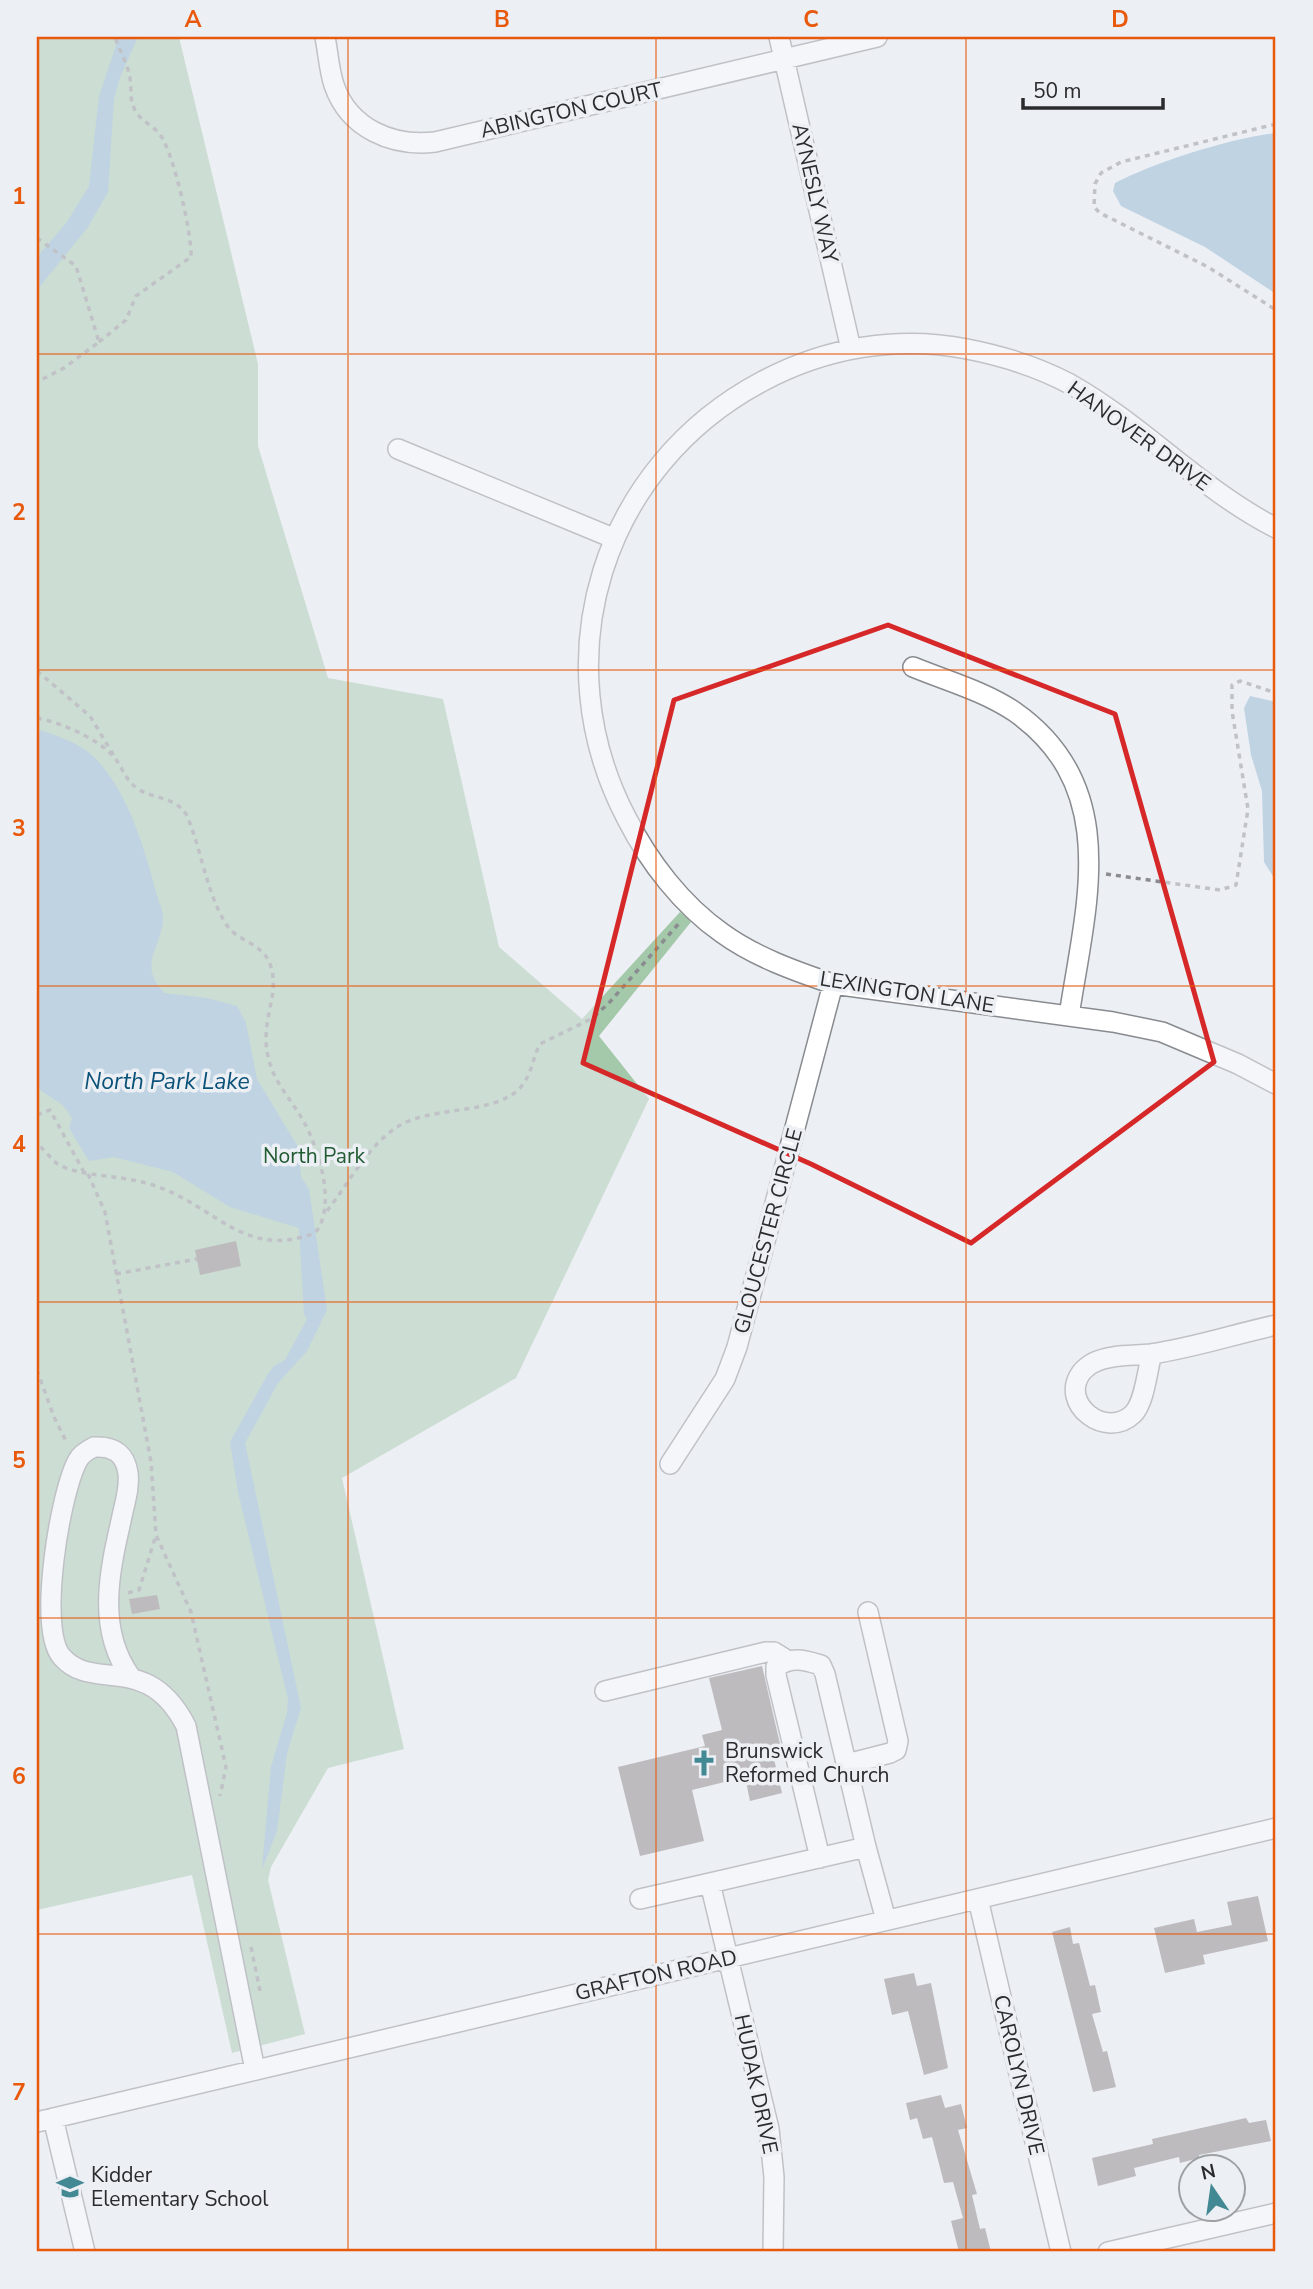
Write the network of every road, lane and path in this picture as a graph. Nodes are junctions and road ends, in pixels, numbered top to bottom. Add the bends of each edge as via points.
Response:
1 (325, 37) edge
2 (779, 37) edge
3 (877, 37) edge
4 (116, 39) edge
5 (784, 59) junction
6 (1276, 124) edge
7 (37, 238) edge
8 (1276, 310) edge
9 (99, 342) junction
10 (850, 349) junction
11 (37, 382) edge
12 (398, 449) dead end
13 (1276, 528) edge
14 (613, 538) junction
15 (913, 667) dead end
16 (37, 671) edge
17 (1276, 692) edge
18 (37, 718) edge
19 (114, 757) junction
20 (1090, 872) junction
21 (692, 908) junction
22 (833, 984) junction
23 (1069, 1016) junction
24 (1276, 1084) edge
25 (37, 1115) edge
26 (37, 1143) edge
27 (87, 1174) junction
28 (326, 1212) junction
29 (197, 1259) dead end
30 (116, 1274) junction
31 (1276, 1325) edge
32 (1152, 1353) dead end
33 (37, 1370) edge
34 (78, 1459) junction
35 (670, 1464) dead end
36 (156, 1535) junction
37 (109, 1597) junction
38 (868, 1612) dead end
39 (787, 1660) junction
40 (130, 1676) junction
41 (604, 1691) dead end
42 (847, 1764) junction
43 (220, 1810) dead end
44 (1276, 1828) edge
45 (866, 1847) junction
46 (820, 1857) junction
47 (710, 1883) junction
48 (640, 1899) dead end
49 (978, 1899) junction
50 (886, 1920) junction
51 (248, 1941) dead end
52 (728, 1958) junction
53 (260, 1992) dead end
54 (255, 2070) junction
55 (45, 2120) edge
56 (1276, 2213) edge
57 (85, 2252) edge
58 (773, 2252) edge
59 (1061, 2252) edge
60 (1108, 2252) edge

1 - 5 street, ABINGTON COURT via 334,85 358,121 376,134 415,144
2 - 5 street, AYNESLY WAY
3 - 5 street, ABINGTON COURT
4 - 9 path via 136,112 160,133 167,147 190,229 191,257 136,296 126,320
5 - 10 street, AYNESLY WAY
6 - 8 path via 1121,162 1101,173 1093,196 1100,213 1208,267
7 - 9 path via 76,265
9 - 11 path
10 - 13 street, HANOVER DRIVE via 923,344 975,351 1035,368 1102,404 1238,507
10 - 14 street, HANOVER DRIVE via 782,371 713,412 657,468
12 - 14 street
14 - 21 street, LEXINGTON LANE via 592,616 589,697 595,735 606,774 640,844
15 - 20 street via 989,697 1039,733 1065,770 1084,810
16 - 19 path via 90,716
17 - 20 path via 1240,681 1232,685 1248,809 1236,885 1220,890
18 - 19 path via 62,726
19 - 28 path via 139,790 182,807 226,924 269,960 266,1053 316,1152
20 - 23 street
21 - 22 street, LEXINGTON LANE via 759,955
21 - 28 path via 608,1004 582,1025 540,1044 530,1075 513,1094 418,1117 396,1128 374,1148
22 - 23 street, LEXINGTON LANE
22 - 35 street, GLOUCESTER CIRCLE via 737,1347 725,1379
23 - 24 street, LEXINGTON LANE via 1162,1032
25 - 27 path via 50,1110
26 - 27 path via 56,1163
27 - 28 path via 151,1185 259,1241 300,1239 315,1233
27 - 30 path via 105,1212
29 - 30 path
30 - 36 path via 151,1462
31 - 32 street
33 - 34 path via 59,1428
34 - 37 street via 94,1447 105,1447 122,1456 128,1474
34 - 40 street via 61,1517 49,1609 51,1632 67,1661 91,1671
36 - 37 path via 139,1590
36 - 43 path via 194,1625 226,1767
37 - 40 street via 112,1641
38 - 42 street via 898,1741 890,1753
39 - 41 street via 766,1652
39 - 42 street via 821,1665
39 - 46 street via 776,1667 776,1675
40 - 54 street via 162,1694 186,1726
42 - 45 street
44 - 49 street, GRAFTON ROAD
45 - 46 street
45 - 50 street
46 - 47 street
47 - 48 street
47 - 52 street, HUDAK DRIVE
49 - 50 street, GRAFTON ROAD
49 - 59 street, CAROLYN DRIVE
50 - 52 street, GRAFTON ROAD
51 - 53 path
52 - 54 street, GRAFTON ROAD
52 - 58 street, HUDAK DRIVE via 769,2129
54 - 55 street, GRAFTON ROAD
55 - 57 street
56 - 60 street

